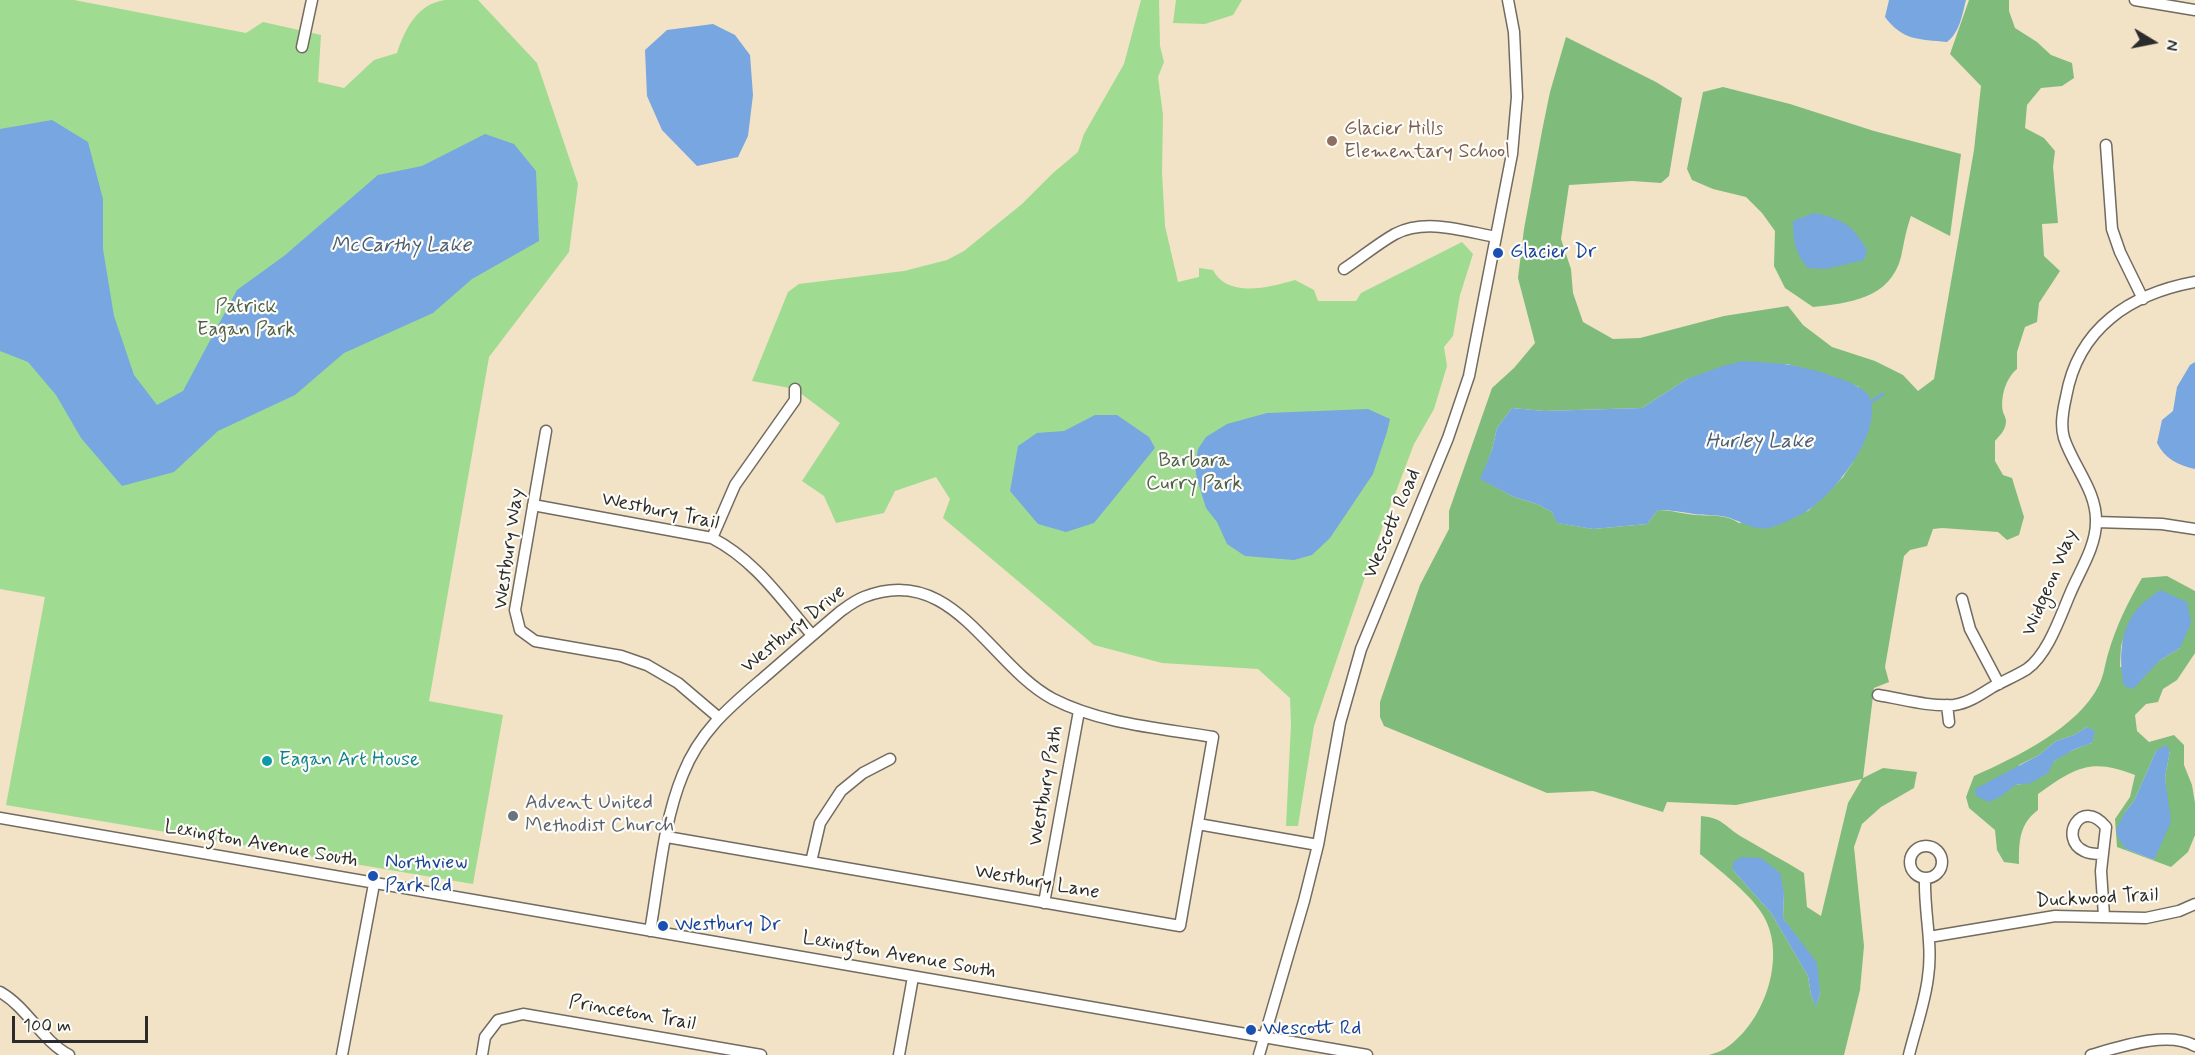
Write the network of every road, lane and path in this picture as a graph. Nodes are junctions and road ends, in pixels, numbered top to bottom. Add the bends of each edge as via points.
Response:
1 (312, 0) edge
2 (1508, 0) edge
3 (2135, 0) edge
4 (2195, 10) edge
5 (302, 47) dead end
6 (2106, 145) dead end
7 (1496, 237) junction
8 (1344, 269) dead end
9 (2195, 282) edge
10 (2143, 298) junction
11 (795, 389) dead end
12 (546, 432) dead end
13 (533, 505) junction
14 (2096, 522) junction
15 (2195, 529) edge
16 (712, 538) junction
17 (1962, 599) dead end
18 (812, 635) junction
19 (1999, 684) junction
20 (1878, 694) dead end
21 (1947, 705) junction
22 (1079, 711) junction
23 (718, 717) junction
24 (1949, 722) dead end
25 (890, 759) dead end
26 (0, 818) edge
27 (1198, 824) junction
28 (667, 837) junction
29 (1317, 845) junction
30 (2102, 854) dead end
31 (811, 862) junction
32 (1925, 879) dead end
33 (374, 884) junction
34 (1044, 903) junction
35 (2195, 904) edge
36 (2104, 916) junction
37 (650, 931) junction
38 (1929, 937) junction
39 (913, 977) junction
40 (0, 992) edge
41 (1264, 1038) junction
42 (2195, 1046) edge
43 (69, 1055) edge
44 (342, 1055) edge
45 (482, 1055) edge
46 (761, 1055) edge
47 (899, 1055) edge
48 (1259, 1055) edge
49 (1367, 1055) edge
50 (1908, 1055) edge
51 (2091, 1055) edge

1 - 5 street
2 - 7 street, Wescott Road via 1514,32 1517,97 1512,154
3 - 4 street
6 - 10 street via 2112,229
7 - 8 street via 1433,226 1413,227 1386,239
7 - 29 street, Wescott Road via 1469,376 1361,649 1340,723
9 - 10 street, Widgeon Way via 2165,288
10 - 14 street, Widgeon Way via 2116,312 2094,334 2078,358 2067,388 2062,417 2064,437 2091,496
11 - 16 street via 795,400 735,485
12 - 13 street, Westbury Way
13 - 16 street, Westbury Trail
13 - 23 street, Westbury Way via 515,610 520,630 535,641 621,656 647,665 678,683
14 - 15 street
14 - 19 street, Widgeon Way via 2091,545 2049,642 2029,668
16 - 18 street, Westbury Trail via 750,563
17 - 19 street via 1970,628
18 - 22 street, Westbury Drive via 863,597 887,590 935,597 958,613 1029,683
18 - 23 street, Westbury Drive
19 - 21 street, Widgeon Way via 1974,699
20 - 21 street, Widgeon Way
21 - 24 street
22 - 27 street, Westbury Drive via 1213,737
22 - 34 street, Westbury Path
23 - 28 street, Westbury Drive via 683,773
25 - 31 street via 863,773 841,791 820,824
26 - 33 street, Lexington Avenue South
27 - 29 street
27 - 34 street, Westbury Lane via 1180,926
28 - 31 street, Westbury Lane
28 - 37 street, Westbury Drive
29 - 41 street, Wescott Road
30 - 36 street
31 - 34 street, Westbury Lane
32 - 38 street
33 - 37 street, Lexington Avenue South
33 - 44 street
35 - 36 street, Duckwood Trail via 2146,918
36 - 38 street, Duckwood Trail via 2055,916
37 - 39 street, Lexington Avenue South
38 - 50 street via 1928,977
39 - 41 street, Lexington Avenue South
39 - 47 street
40 - 43 street via 55,1047
41 - 48 street, Wescott Road
41 - 49 street, Lexington Avenue South
42 - 51 street via 2171,1038
45 - 46 street, Princeton Trail via 485,1037 498,1020 523,1014

